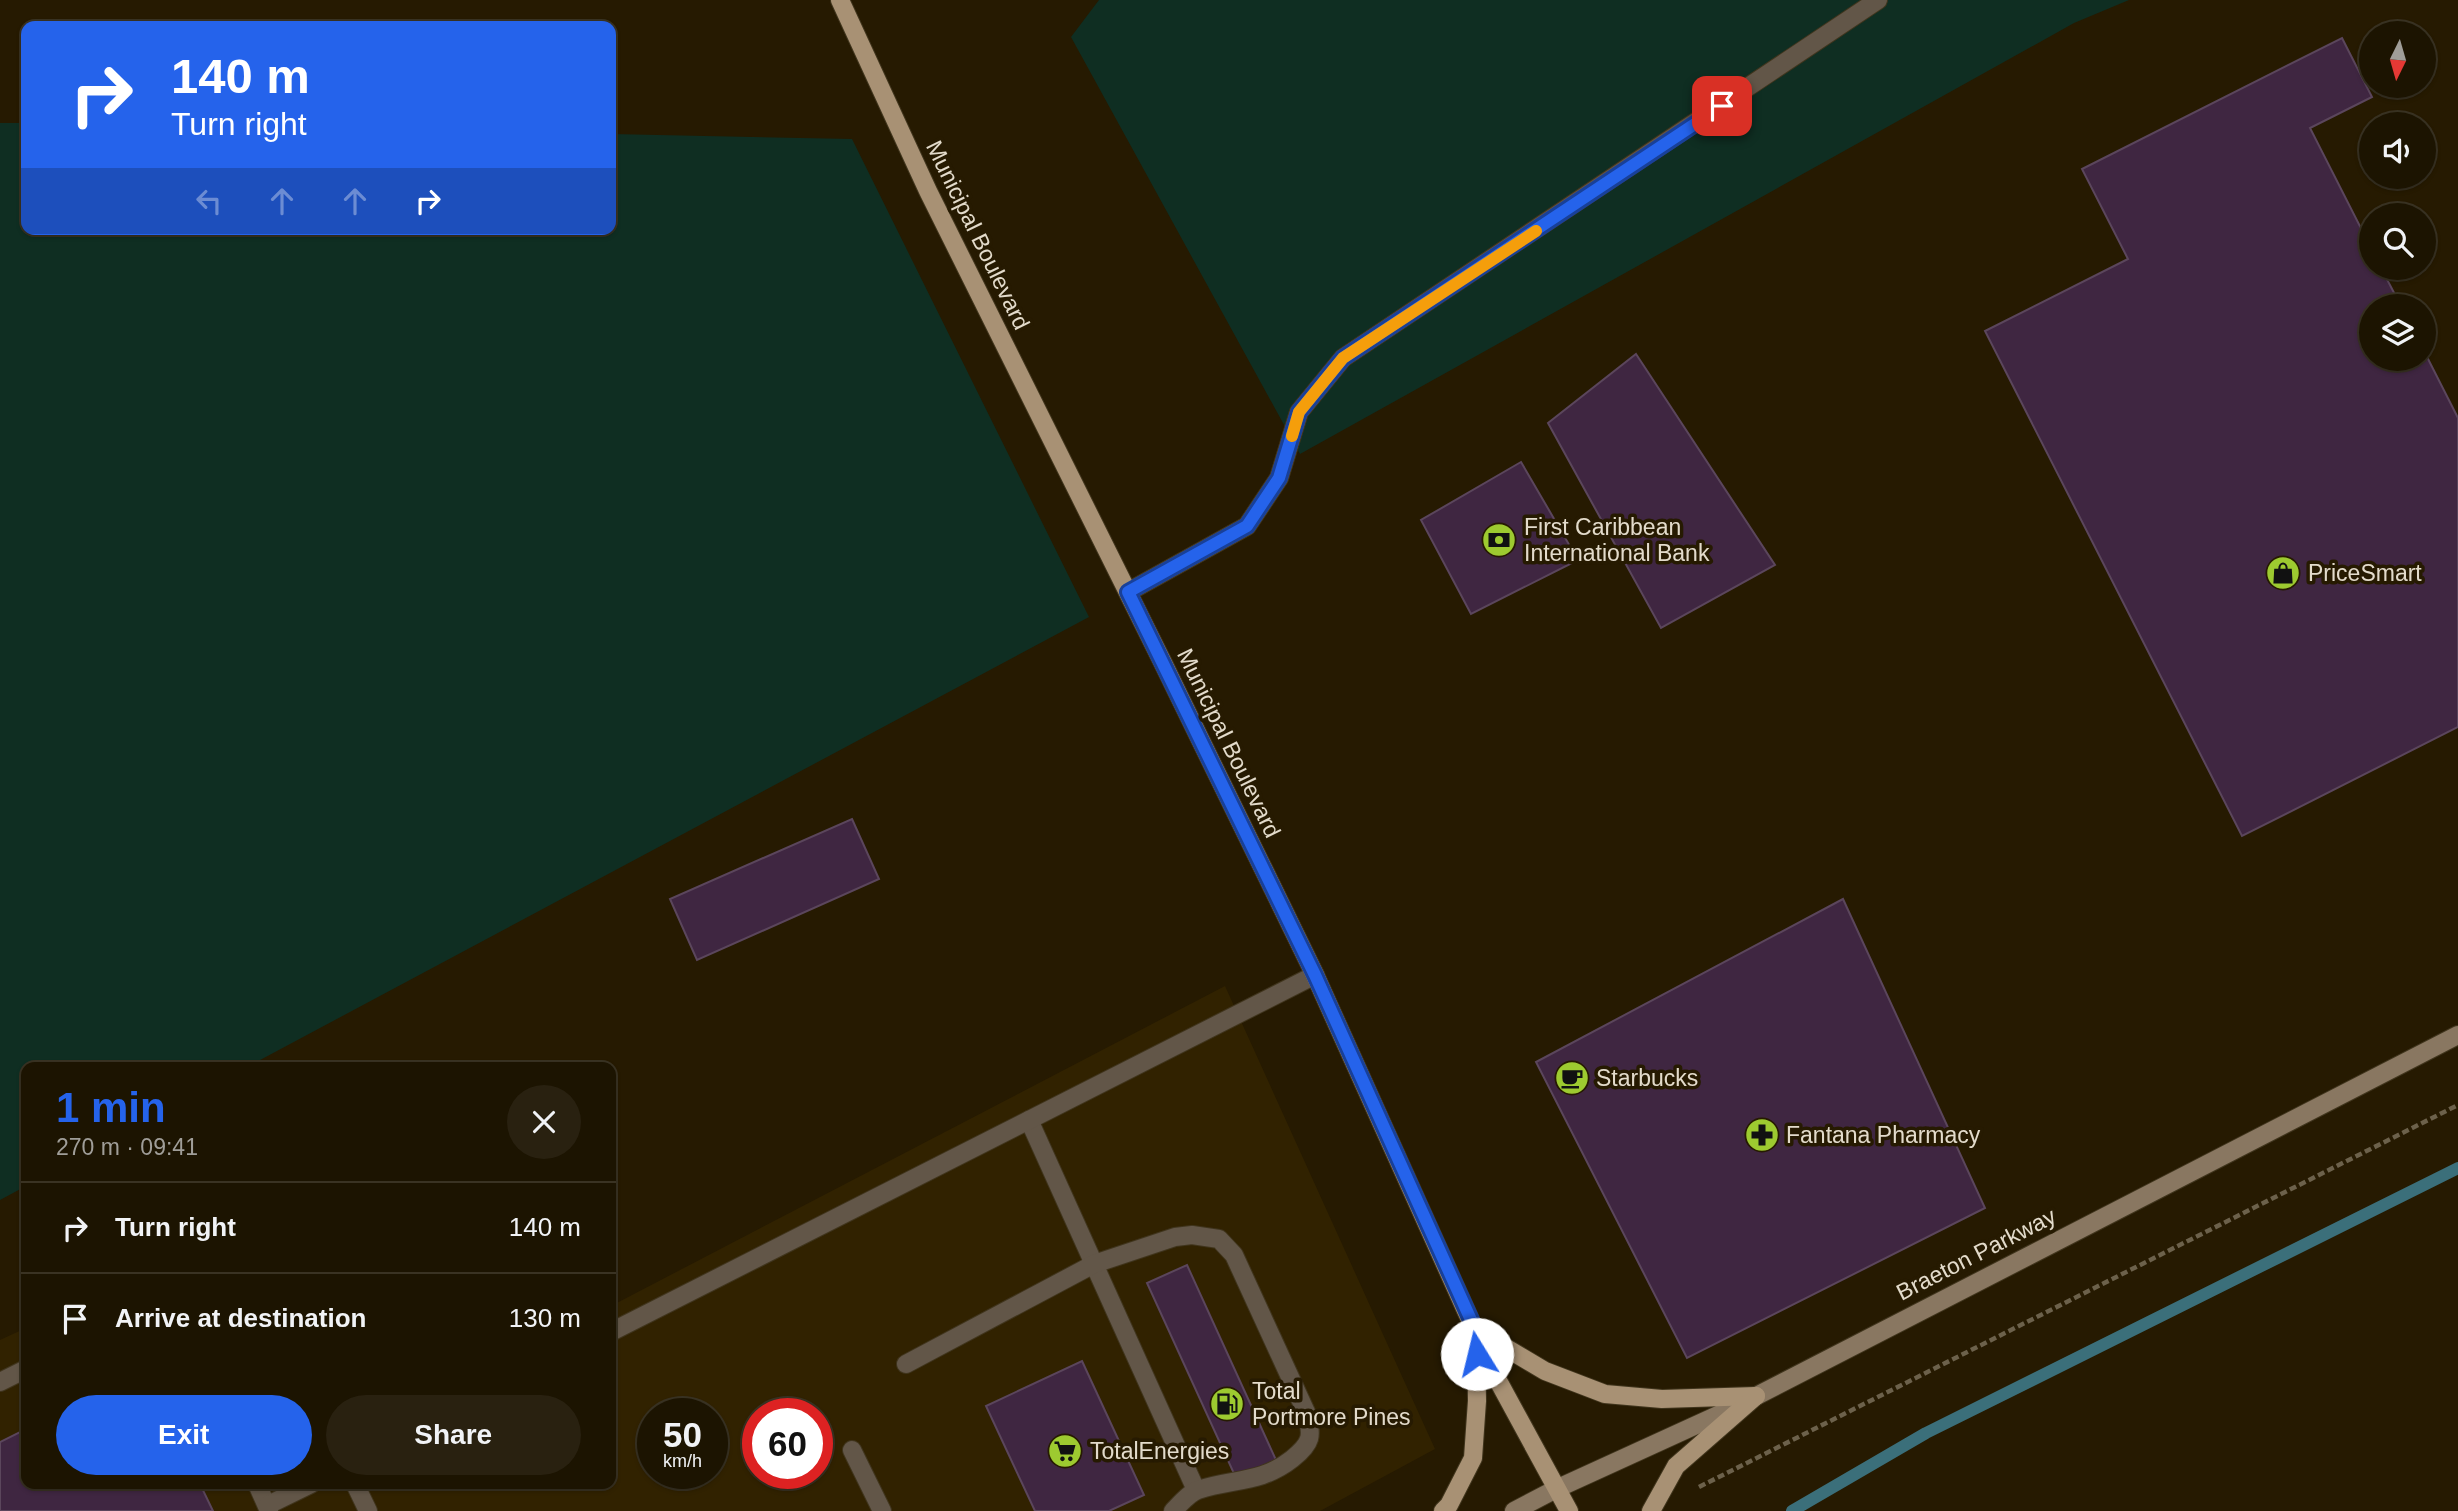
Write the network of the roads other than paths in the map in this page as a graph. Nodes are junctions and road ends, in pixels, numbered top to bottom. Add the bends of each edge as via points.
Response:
1 (840, 0) edge
2 (1878, 0) edge
3 (1128, 592) junction
4 (1315, 975) junction
5 (2458, 1035) edge
6 (1029, 1120) junction
7 (1094, 1264) junction
8 (616, 1329) edge
9 (1476, 1331) junction
10 (906, 1364) dead end
11 (21, 1372) edge
12 (0, 1382) edge
13 (1756, 1396) junction
14 (852, 1450) dead end
15 (260, 1489) edge
16 (302, 1489) edge
17 (357, 1489) edge
18 (1556, 1489) junction
19 (1196, 1490) junction
20 (269, 1508) edge
21 (368, 1511) edge
22 (882, 1511) edge
23 (1173, 1511) edge
24 (1443, 1511) edge
25 (1514, 1511) edge
26 (1569, 1511) edge
27 (1651, 1511) edge

1 - 3 main road, Municipal Boulevard via 934,204
2 - 3 lane via 1343,358 1299,412 1279,478 1247,526
3 - 4 main road, Municipal Boulevard
4 - 6 lane
4 - 9 main road, Municipal Boulevard
5 - 13 street, Braeton Parkway
6 - 7 lane
6 - 8 lane
7 - 10 lane
7 - 19 lane
7 - 19 lane via 1175,1237 1219,1239 1234,1255 1306,1412 1311,1429 1307,1447 1286,1464 1261,1477
9 - 13 main road via 1545,1371 1605,1394 1662,1399
9 - 18 main road, Municipal Boulevard
9 - 24 main road via 1473,1458
11 - 12 lane
13 - 18 street, Braeton Parkway
13 - 27 main road via 1676,1466
14 - 22 lane
15 - 20 lane
16 - 20 lane
17 - 21 lane
18 - 25 street, Braeton Parkway
18 - 26 main road, Municipal Boulevard
19 - 23 lane

